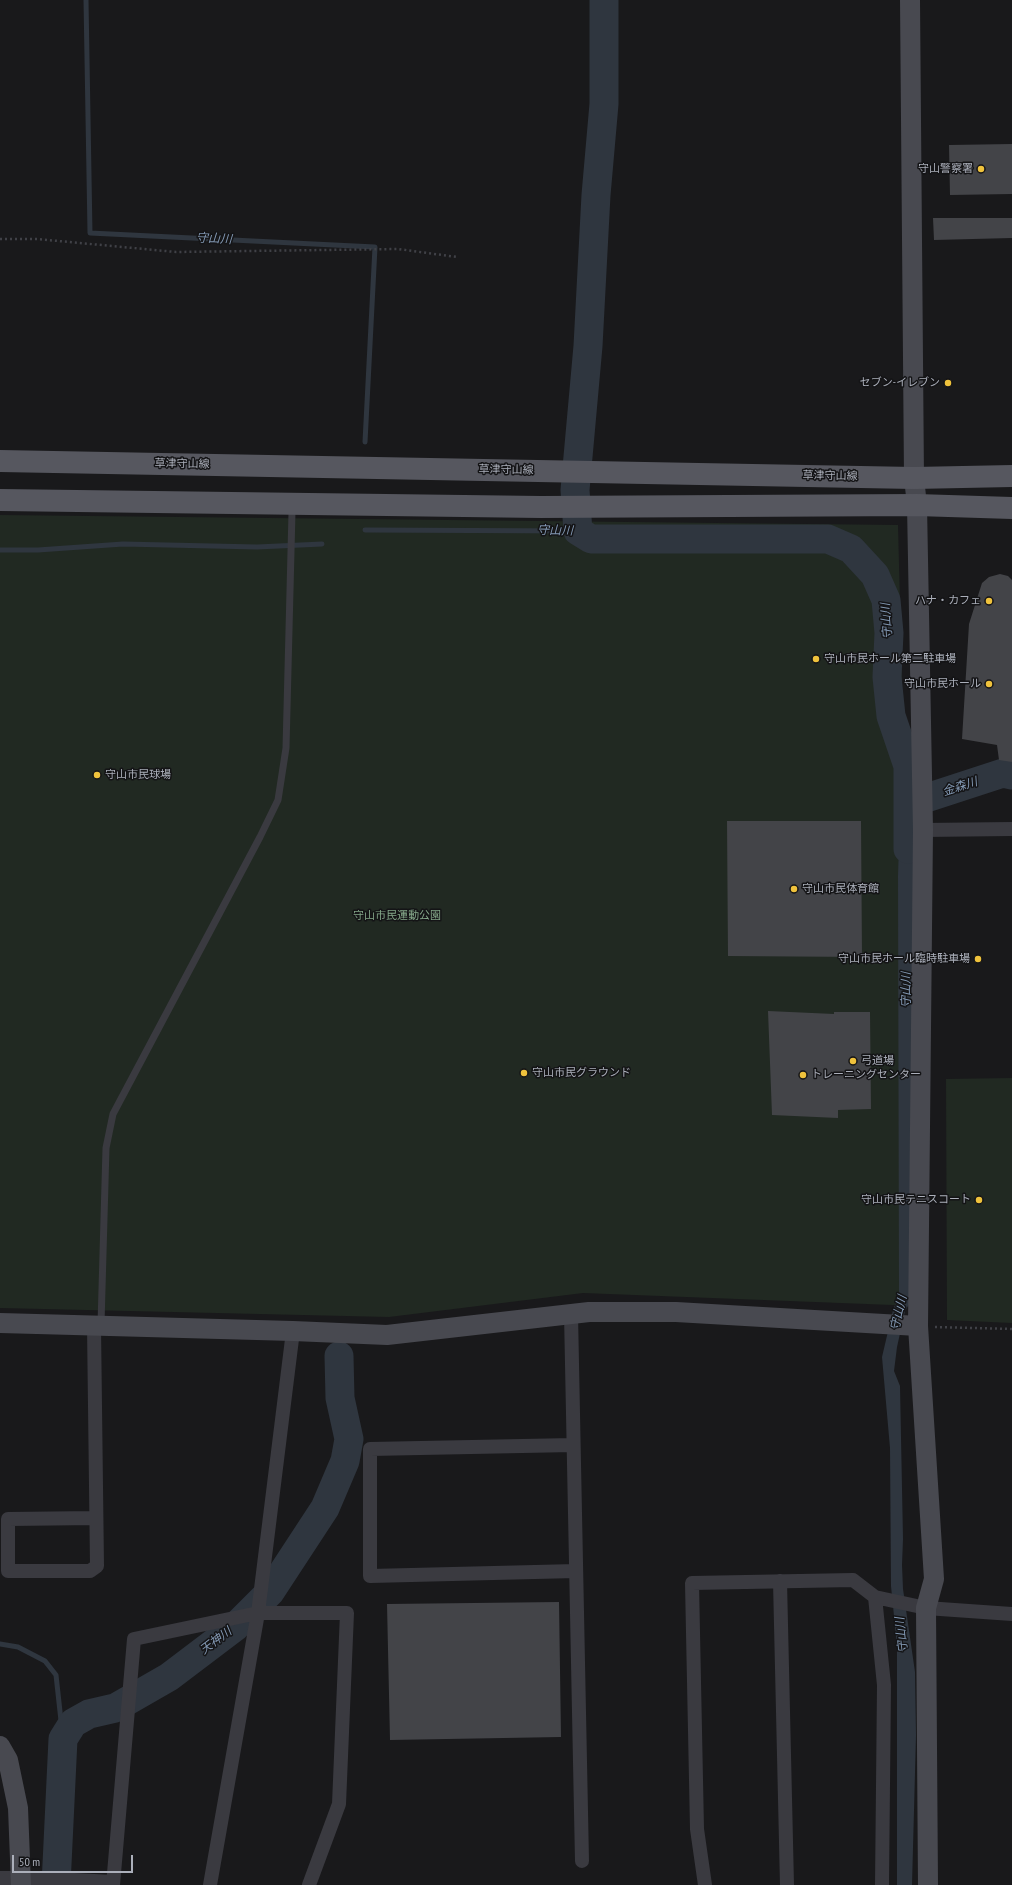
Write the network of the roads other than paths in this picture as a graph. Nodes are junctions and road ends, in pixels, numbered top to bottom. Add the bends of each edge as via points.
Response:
1 (910, 0) edge
2 (0, 461) edge
3 (1012, 476) edge
4 (914, 478) junction
5 (0, 500) edge
6 (917, 505) junction
7 (1012, 508) edge
8 (292, 512) dead end
9 (923, 822) junction
10 (1012, 829) edge
11 (571, 1314) junction
12 (0, 1323) edge
13 (98, 1326) junction
14 (918, 1326) junction
15 (293, 1331) junction
16 (574, 1445) junction
17 (96, 1518) junction
18 (576, 1571) junction
19 (780, 1581) junction
20 (874, 1597) junction
21 (926, 1608) junction
22 (258, 1613) junction
23 (1012, 1614) edge
24 (0, 1746) edge
25 (582, 1861) dead end
26 (0, 1878) edge
27 (21, 1882) edge
28 (113, 1884) edge
29 (210, 1885) edge
30 (309, 1885) edge
31 (705, 1885) edge
32 (787, 1885) edge
33 (882, 1885) edge
34 (928, 1885) edge

1 - 4 street
2 - 4 main road, 草津守山線
3 - 4 main road, 草津守山線
4 - 6 street
5 - 6 main road via 541,507
6 - 7 main road
6 - 9 street
8 - 13 lane via 286,748 278,800 113,1114 106,1148
9 - 10 street
9 - 14 street
11 - 14 street via 676,1312
11 - 15 street via 387,1335
11 - 16 street
12 - 13 street
13 - 15 street
13 - 17 street
14 - 21 street via 934,1579
15 - 22 street
16 - 18 street
16 - 18 street via 370,1449 370,1576
17 - 17 street via 97,1566 90,1571 8,1570 8,1519
18 - 25 street
19 - 20 street via 853,1580
19 - 31 street via 692,1583 697,1829
19 - 32 street
20 - 21 street
20 - 33 street via 884,1685
21 - 23 street
21 - 34 street
22 - 28 street via 134,1639
22 - 29 street
22 - 30 street via 347,1613 339,1804
24 - 27 street via 8,1760 18,1808
26 - 27 street
27 - 28 street via 36,1878

